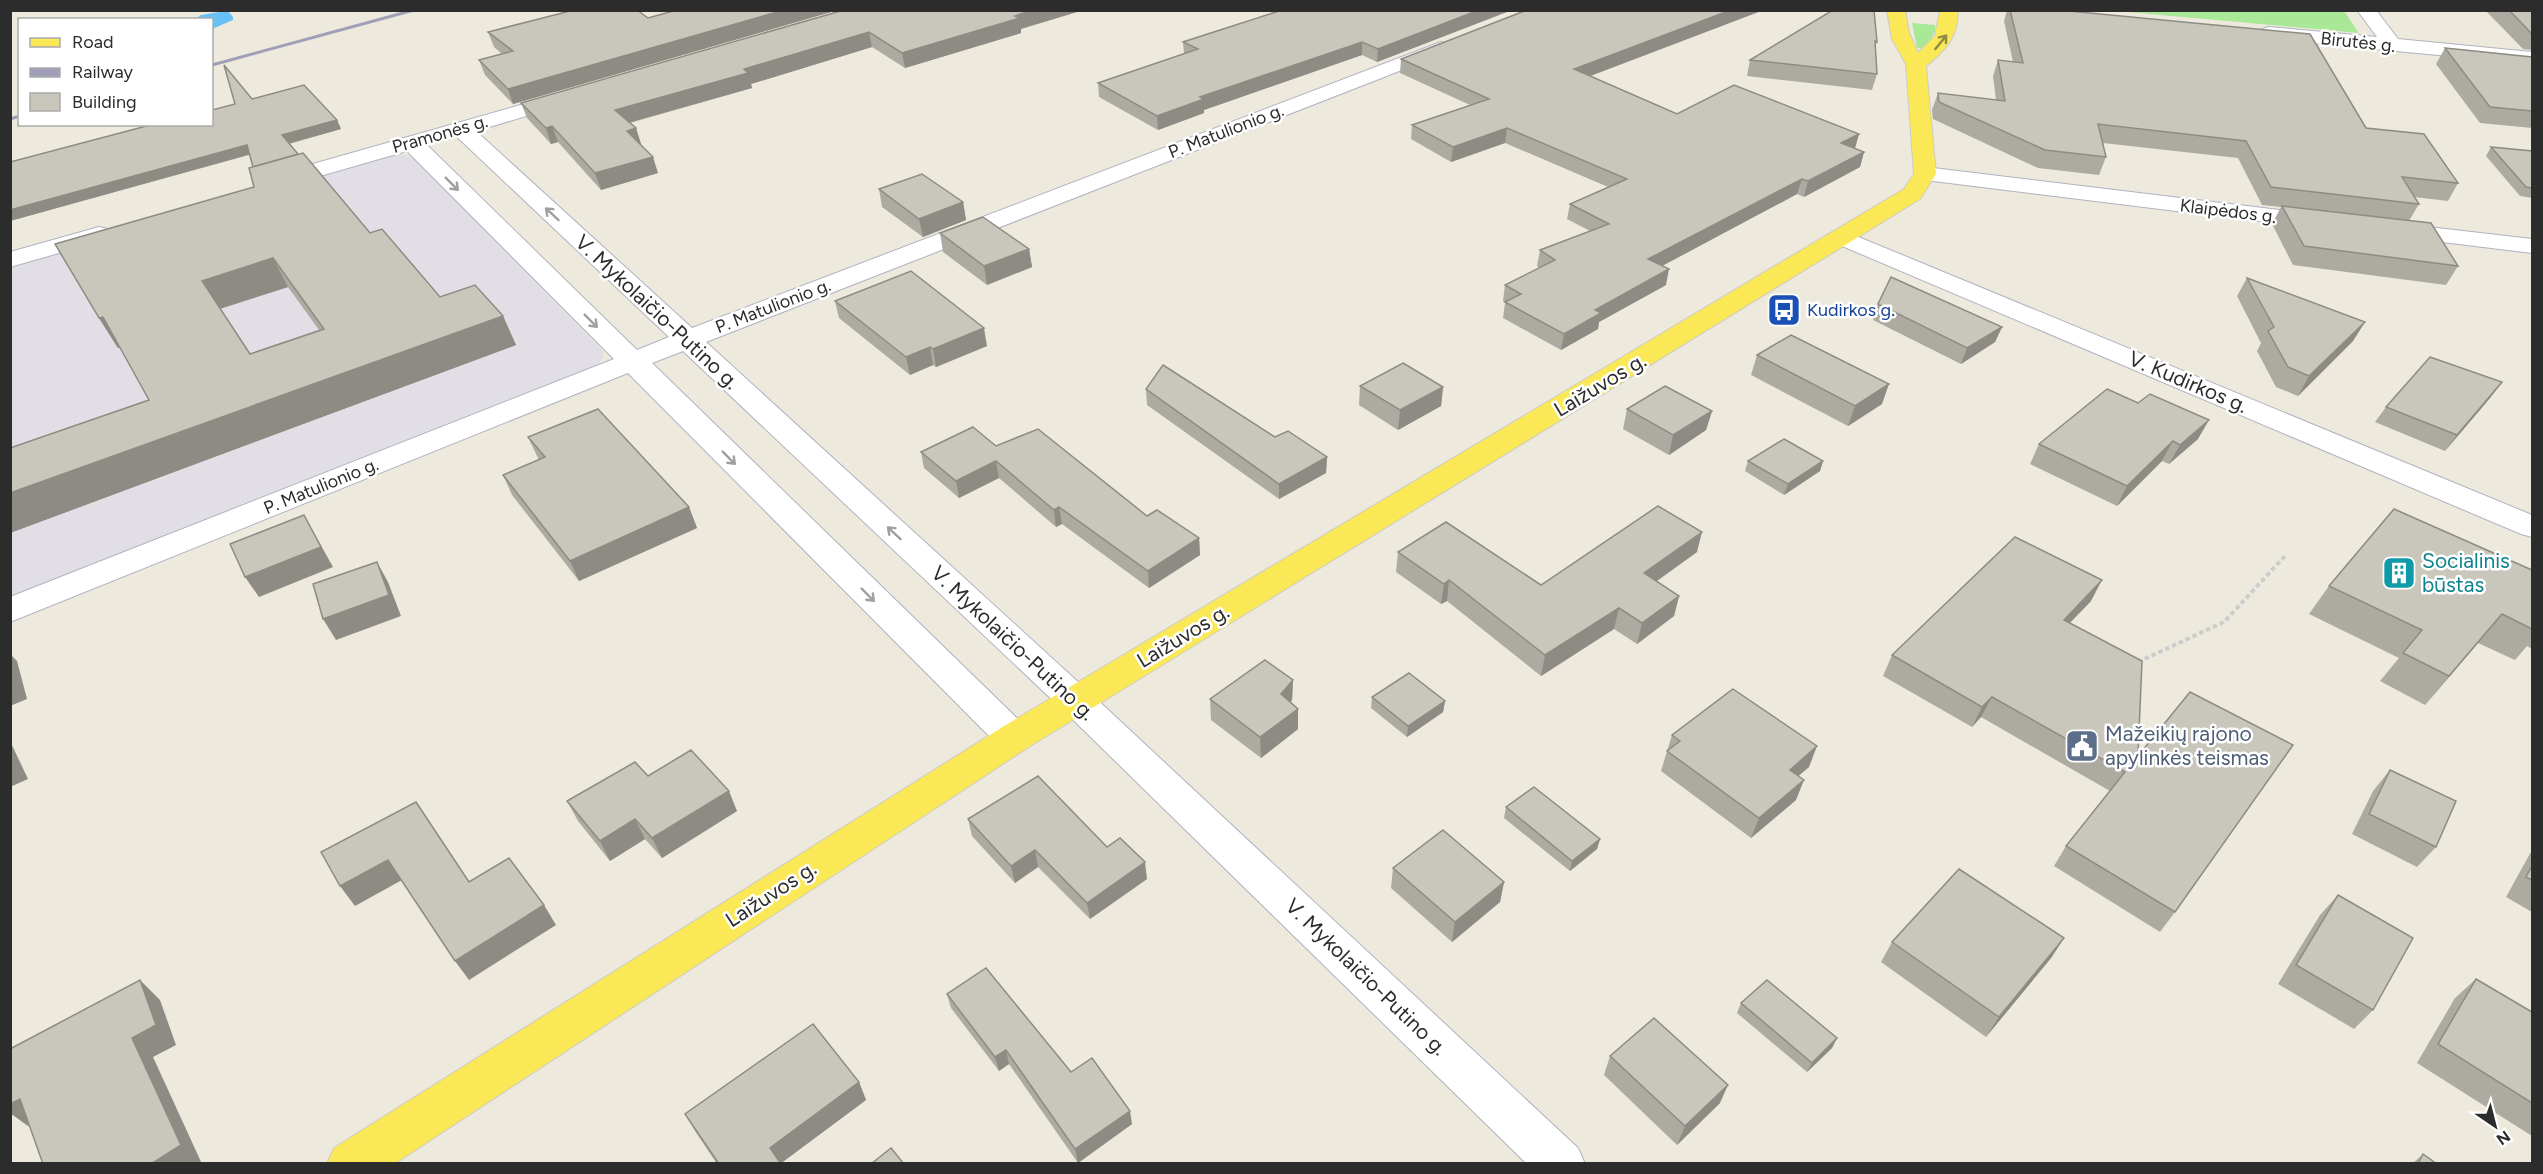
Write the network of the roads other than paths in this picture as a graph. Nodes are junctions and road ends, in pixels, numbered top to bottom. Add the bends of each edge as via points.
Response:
1 (1896, 10) edge
2 (1948, 10) edge
3 (2366, 10) edge
4 (2252, 31) edge
5 (1460, 41) edge
6 (2392, 45) junction
7 (2532, 58) edge
8 (1916, 64) junction
9 (586, 92) edge
10 (460, 128) junction
11 (411, 142) junction
12 (1925, 174) junction
13 (256, 187) edge
14 (2345, 224) edge
15 (122, 227) edge
16 (2368, 227) edge
17 (1844, 238) junction
18 (2532, 246) edge
19 (10, 260) edge
20 (686, 340) junction
21 (631, 361) junction
22 (2532, 526) edge
23 (10, 610) edge
24 (1076, 701) junction
25 (1014, 738) junction
26 (351, 1164) edge
27 (1561, 1164) edge

1 - 8 main road via 1903,48
8 -> 2 main road via 1944,42
3 - 6 street
4 - 6 street, Birutės g.
5 - 20 street, P. Matulionio g.
6 - 7 street, Birutės g.
8 - 12 main road
9 - 10 street, Pramonės g.
10 - 11 street, Pramonės g.
20 -> 10 street, V. Mykolaičio-Putino g.
11 - 13 street, Pramonės g.
11 -> 21 street
12 - 14 street, Klaipėdos g.
12 - 17 main road, Laižuvos g. via 1912,194
15 - 19 street
16 - 18 street
17 - 22 street, V. Kudirkos g.
17 - 24 main road, Laižuvos g.
20 - 21 street, P. Matulionio g.
24 -> 20 street, V. Mykolaičio-Putino g.
21 - 23 street, P. Matulionio g.
21 -> 25 street
24 - 25 main road, Laižuvos g.
24 - 27 street, V. Mykolaičio-Putino g.
25 - 26 main road, Laižuvos g.

